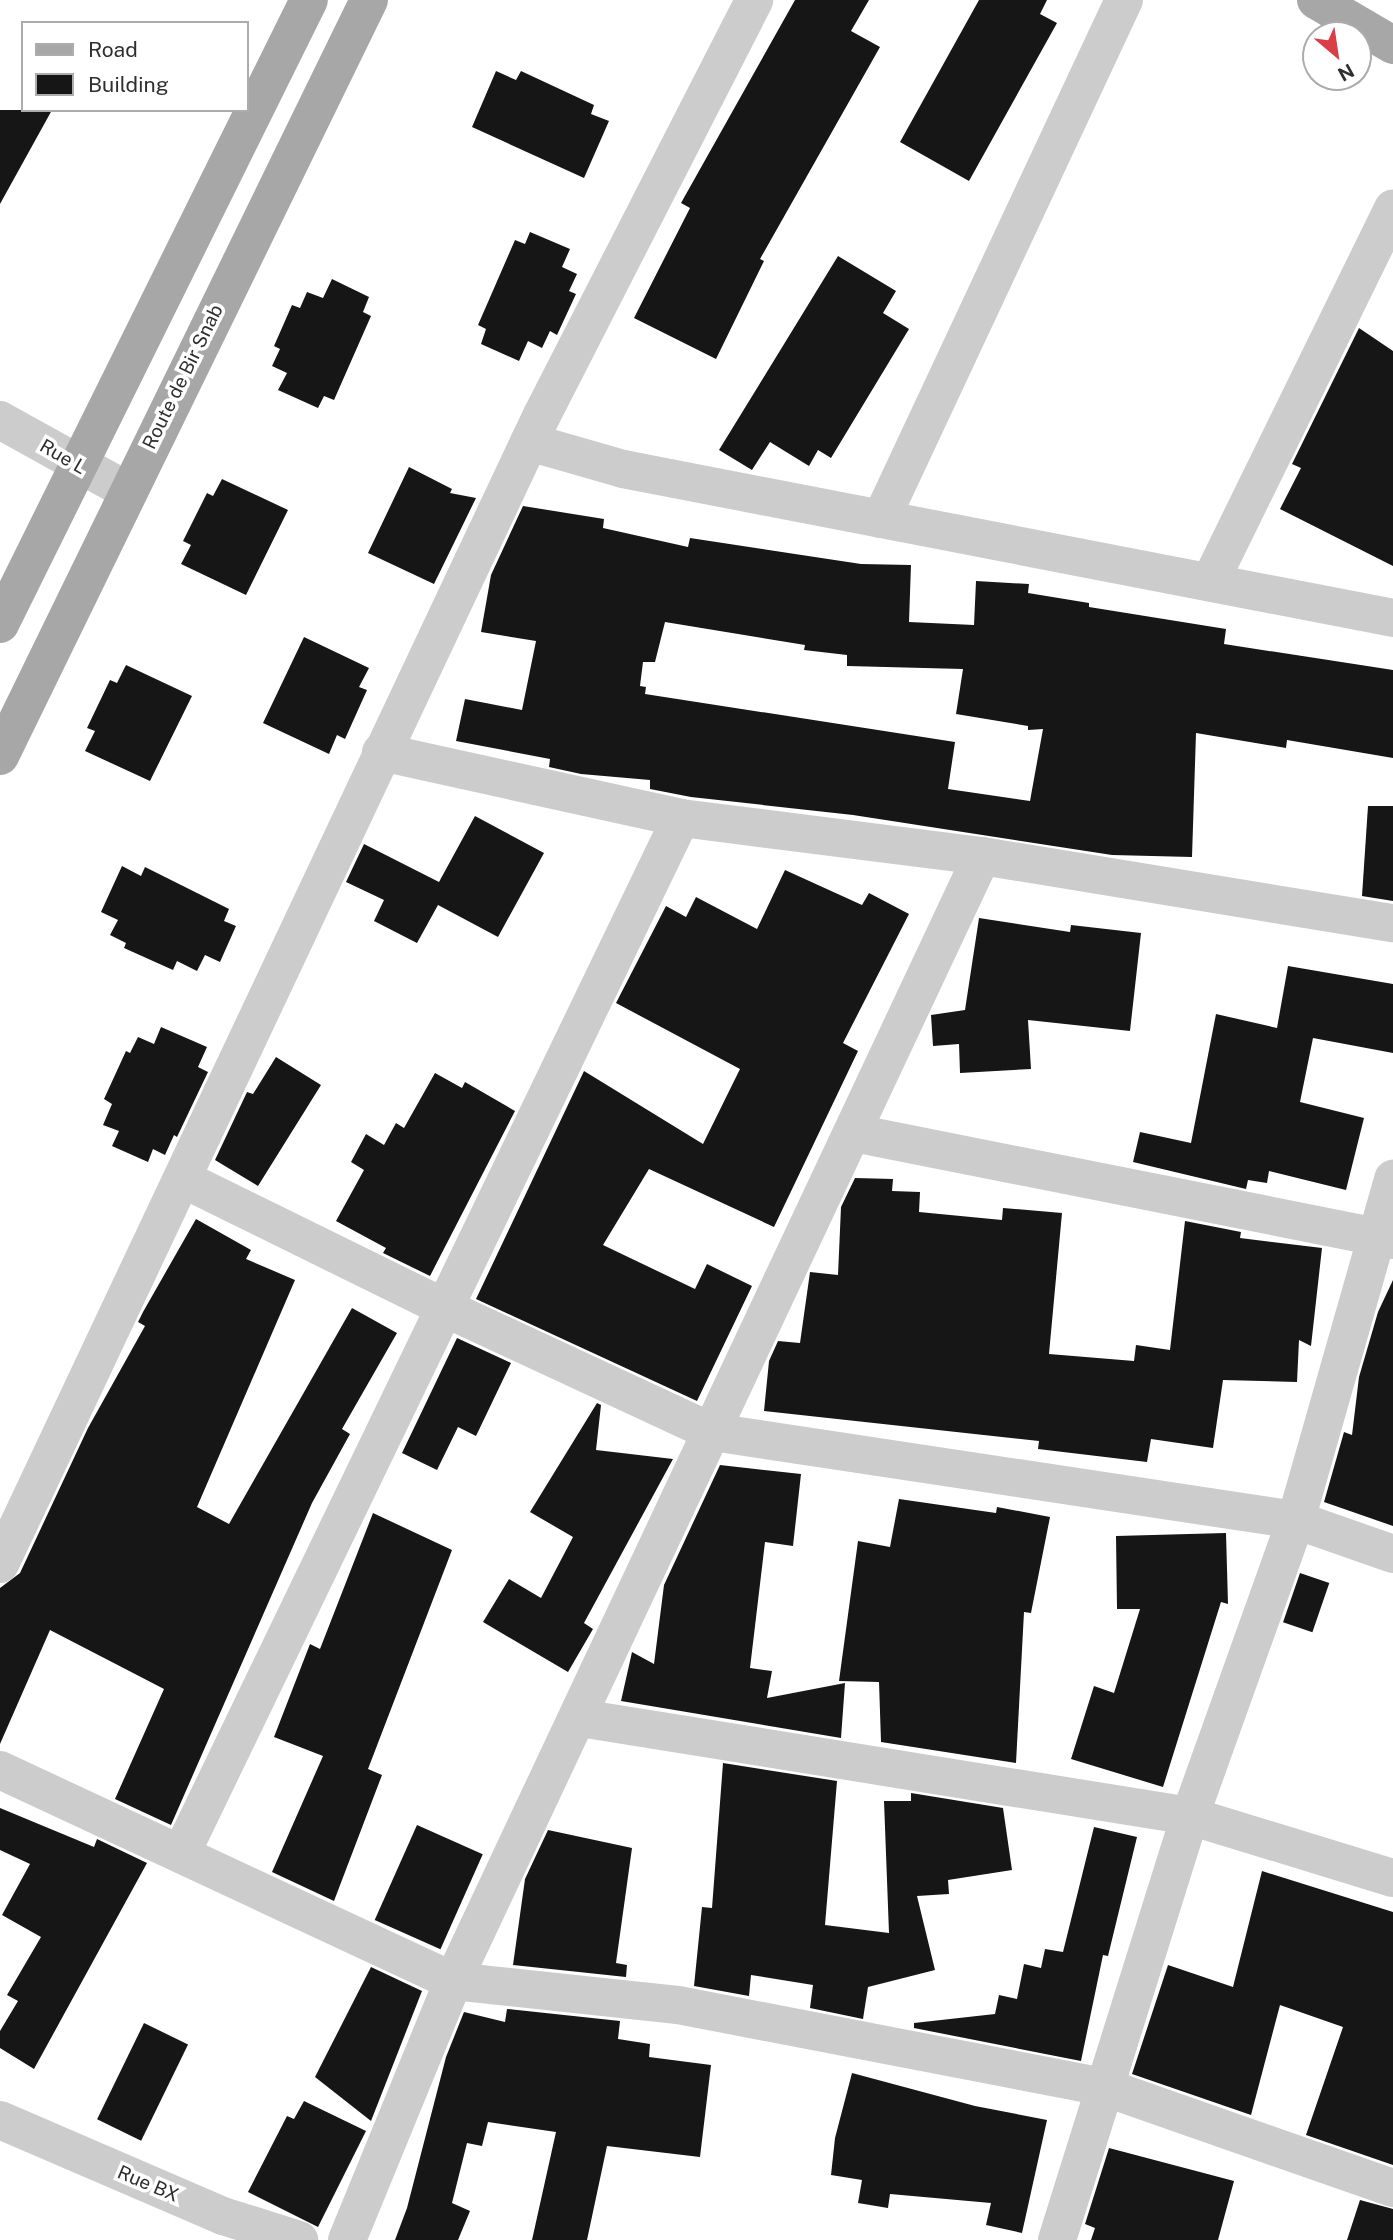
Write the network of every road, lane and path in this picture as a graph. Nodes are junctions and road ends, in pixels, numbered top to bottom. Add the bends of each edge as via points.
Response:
1 (309, 0) edge
2 (369, 0) edge
3 (754, 0) edge
4 (1124, 0) edge
5 (1316, 0) edge
6 (1393, 45) edge
7 (1393, 208) edge
8 (0, 420) edge
9 (529, 442) junction
10 (80, 468) junction
11 (128, 491) junction
12 (881, 519) junction
13 (1210, 582) junction
14 (1393, 618) edge
15 (0, 624) edge
16 (14, 699) edge
17 (1, 751) edge
18 (381, 752) junction
19 (681, 818) junction
20 (982, 856) junction
21 (1393, 923) edge
22 (854, 1133) junction
23 (183, 1179) junction
24 (1393, 1179) edge
25 (1384, 1237) edge
26 (447, 1309) junction
27 (712, 1432) junction
28 (1296, 1520) junction
29 (1393, 1554) edge
30 (0, 1564) edge
31 (580, 1718) junction
32 (0, 1770) edge
33 (1190, 1816) junction
34 (181, 1854) junction
35 (1393, 1878) edge
36 (453, 1981) junction
37 (1107, 2088) junction
38 (0, 2120) edge
39 (1393, 2188) edge
40 (225, 2228) edge
41 (299, 2240) edge
42 (347, 2240) edge
43 (1057, 2240) edge

1 - 10 main road
2 - 11 main road, Route de Bir Snab
3 - 9 street
4 - 12 street
5 - 6 main road
7 - 13 street
8 - 10 street, Rue L
9 - 12 street via 623,470
9 - 18 street
10 - 11 street, Rue L
10 - 15 main road
11 - 16 main road, Route de Bir Snab
12 - 13 street
13 - 14 street
16 - 17 main road, Route de Bir Snab
18 - 19 street
18 - 23 street via 356,816
19 - 20 street
19 - 26 street
20 - 21 street
20 - 22 street
22 - 25 street
22 - 27 street
23 - 26 street
23 - 30 street
24 - 25 street
25 - 28 street
26 - 27 street
26 - 34 street
27 - 28 street
27 - 31 street
28 - 29 street
28 - 33 street
31 - 33 street
31 - 36 street
32 - 34 street
33 - 35 street
33 - 37 street
34 - 36 street
36 - 37 street via 678,2005
36 - 42 street
37 - 39 street
37 - 43 street
38 - 40 street, Rue BX
40 - 41 street, Rue BX

